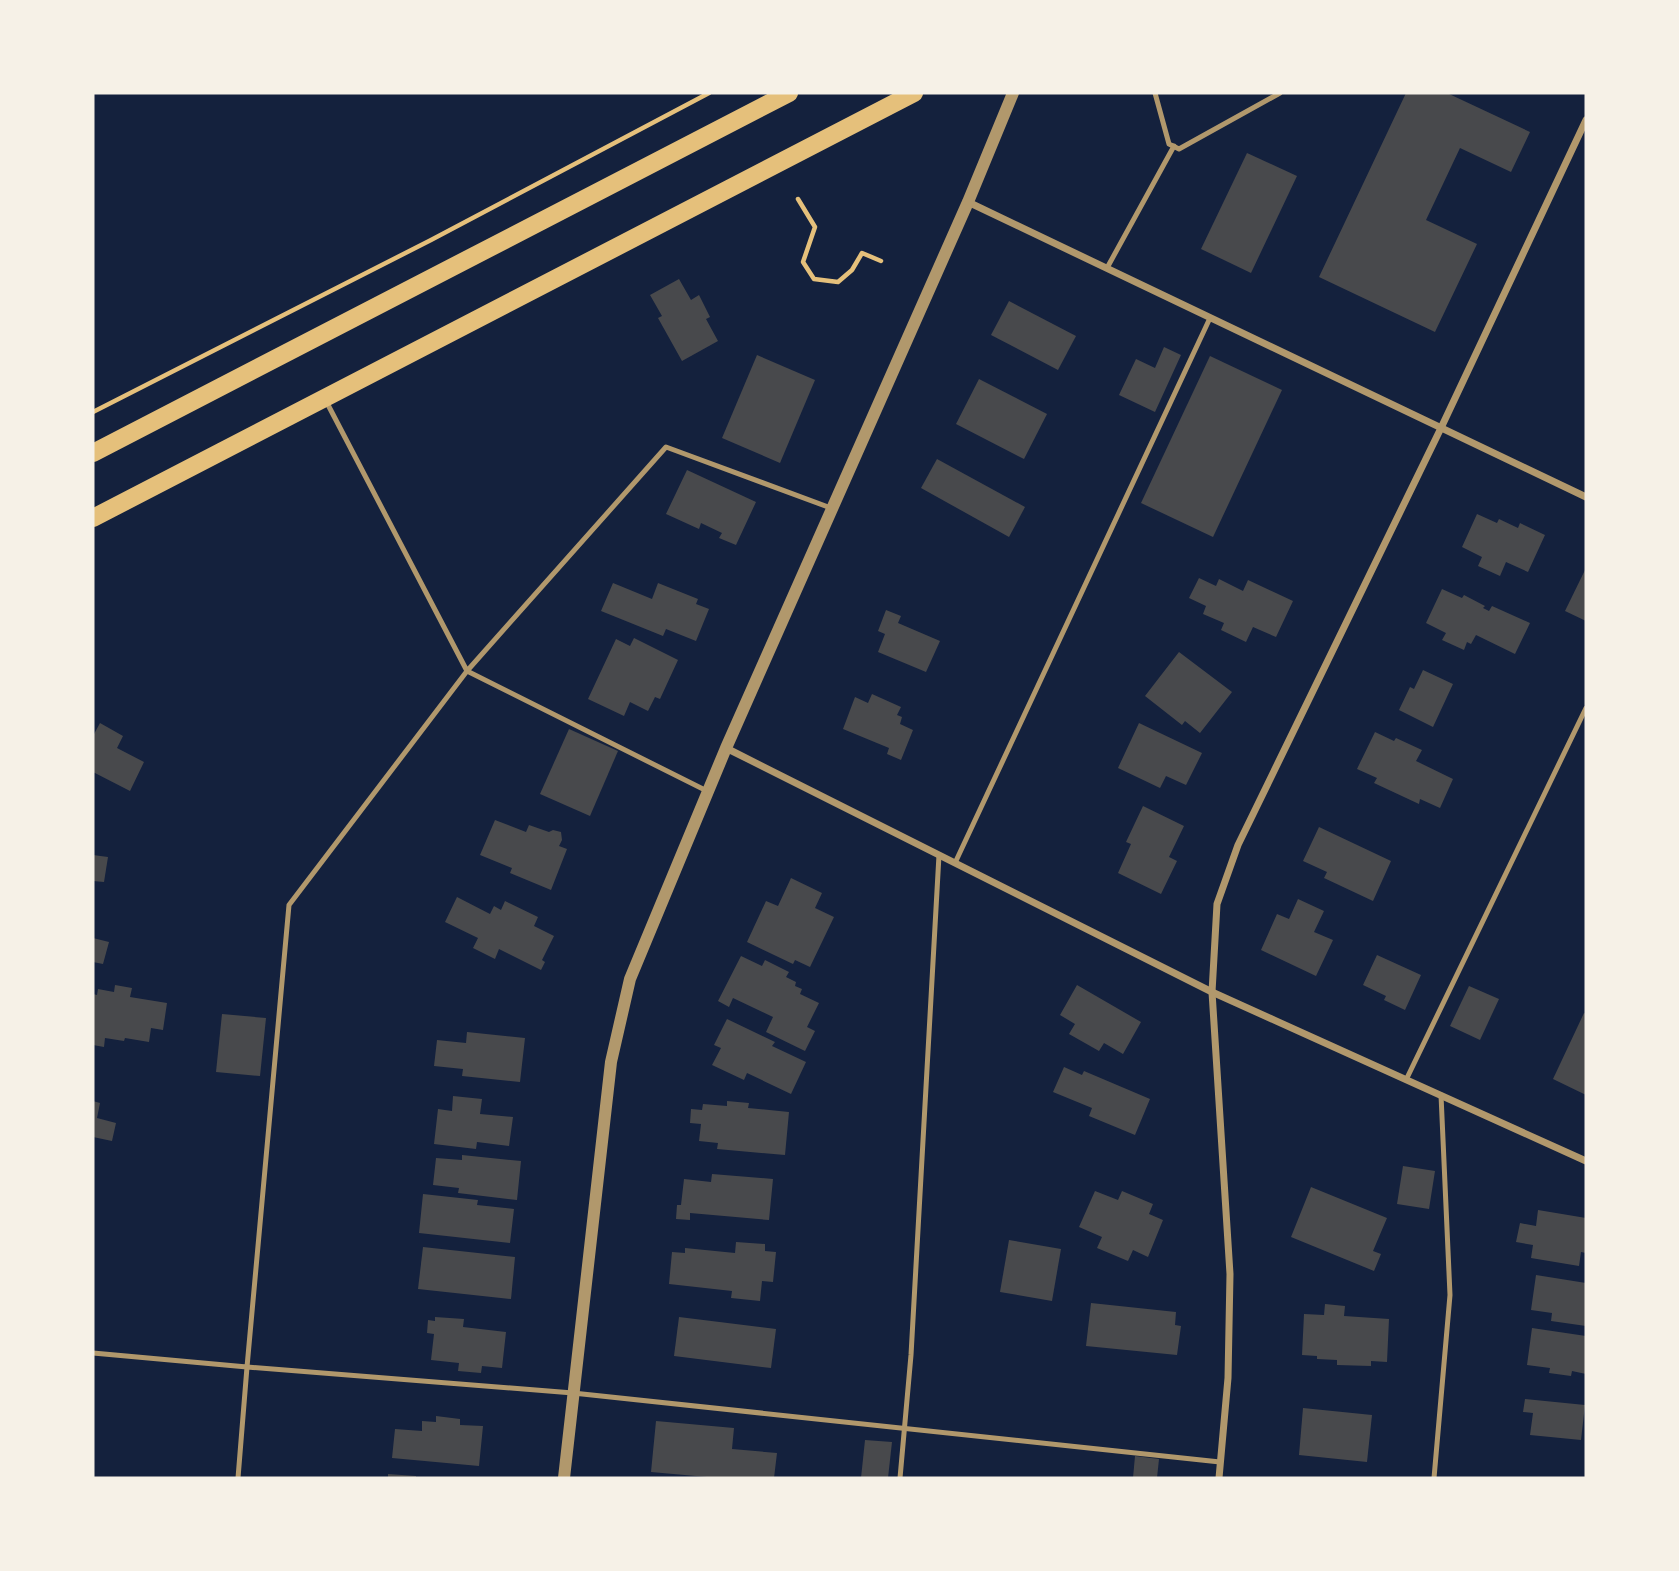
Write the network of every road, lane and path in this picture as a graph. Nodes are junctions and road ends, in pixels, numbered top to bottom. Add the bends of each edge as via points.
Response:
1 (709, 93) edge
2 (789, 93) edge
3 (914, 93) edge
4 (1013, 93) edge
5 (1155, 93) edge
6 (1280, 93) edge
7 (1586, 120) edge
8 (1174, 146) junction
9 (797, 199) dead end
10 (968, 202) junction
11 (881, 261) dead end
12 (1107, 268) junction
13 (1210, 318) junction
14 (324, 399) junction
15 (93, 412) edge
16 (1441, 428) junction
17 (93, 453) edge
18 (1586, 497) edge
19 (832, 509) junction
20 (93, 518) edge
21 (467, 671) junction
22 (1586, 708) edge
23 (726, 748) junction
24 (708, 792) junction
25 (939, 855) junction
26 (955, 863) junction
27 (1212, 992) junction
28 (1406, 1080) junction
29 (1441, 1095) junction
30 (1586, 1161) edge
31 (93, 1353) edge
32 (247, 1367) junction
33 (573, 1393) junction
34 (904, 1429) junction
35 (1220, 1462) junction
36 (239, 1478) edge
37 (564, 1478) edge
38 (900, 1478) edge
39 (1219, 1478) edge
40 (1434, 1478) edge

1 - 15 path
2 - 17 main road
3 - 14 main road
4 - 10 street
5 - 8 lane via 1168,144
6 - 8 lane via 1179,149
7 - 16 street
8 - 12 lane
9 - 11 path via 815,227 803,262 814,279 838,282 862,253
10 - 12 street
10 - 19 street
12 - 13 street
13 - 16 street
13 - 26 lane
14 - 20 main road
14 - 21 lane
16 - 18 street
16 - 27 street via 1238,845 1217,904
19 - 21 lane via 666,447
19 - 23 street
21 - 24 lane
21 - 32 lane via 289,905
22 - 28 lane
23 - 24 street
23 - 25 street
24 - 33 street via 630,979 611,1062
25 - 26 street
25 - 34 lane
26 - 27 street
27 - 28 street
27 - 35 street via 1230,1274 1228,1378
28 - 29 street
29 - 30 street
29 - 40 lane via 1450,1295
31 - 32 lane
32 - 33 lane
32 - 36 lane
33 - 34 lane
33 - 37 street
34 - 35 lane
34 - 38 lane
35 - 39 street

